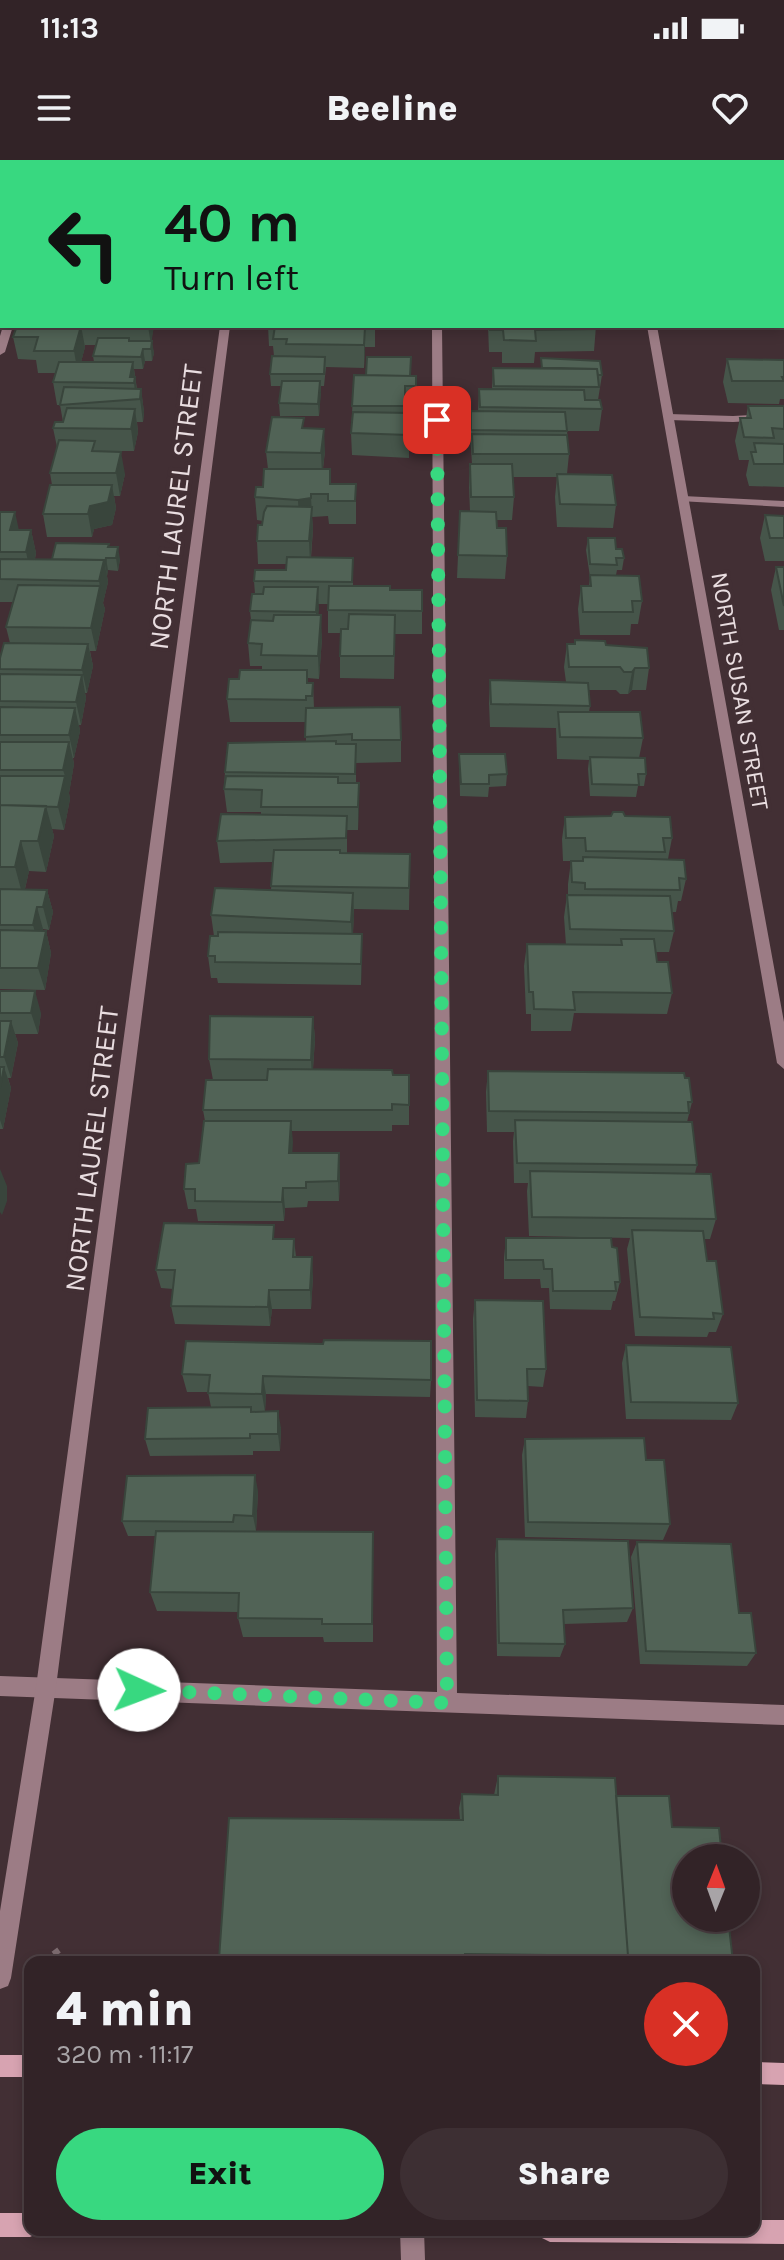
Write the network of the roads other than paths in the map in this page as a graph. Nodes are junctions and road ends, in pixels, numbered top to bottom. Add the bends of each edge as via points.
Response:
1 (7, 328) edge
2 (225, 328) edge
3 (437, 328) edge
4 (652, 328) edge
5 (0, 352) edge
6 (784, 416) edge
7 (669, 417) junction
8 (683, 499) junction
9 (784, 504) edge
10 (784, 1063) edge
11 (0, 1686) edge
12 (46, 1687) junction
13 (447, 1703) junction
14 (784, 1715) edge
15 (0, 1978) edge
16 (0, 2066) edge
17 (24, 2066) edge
18 (760, 2073) edge
19 (784, 2074) edge
20 (0, 2225) edge
21 (24, 2225) edge
22 (760, 2232) edge
23 (784, 2232) edge
24 (412, 2236) edge
25 (413, 2260) edge

1 - 5 street
2 - 12 street, NORTH LAUREL STREET
3 - 13 street
4 - 7 street, NORTH SUSAN STREET
6 - 7 street
7 - 8 street, NORTH SUSAN STREET
8 - 9 street
8 - 10 street, NORTH SUSAN STREET
11 - 12 street
12 - 13 street
12 - 15 street, NORTH LAUREL STREET
13 - 14 street
16 - 17 main road
18 - 19 main road
20 - 21 main road
22 - 23 main road
24 - 25 street

